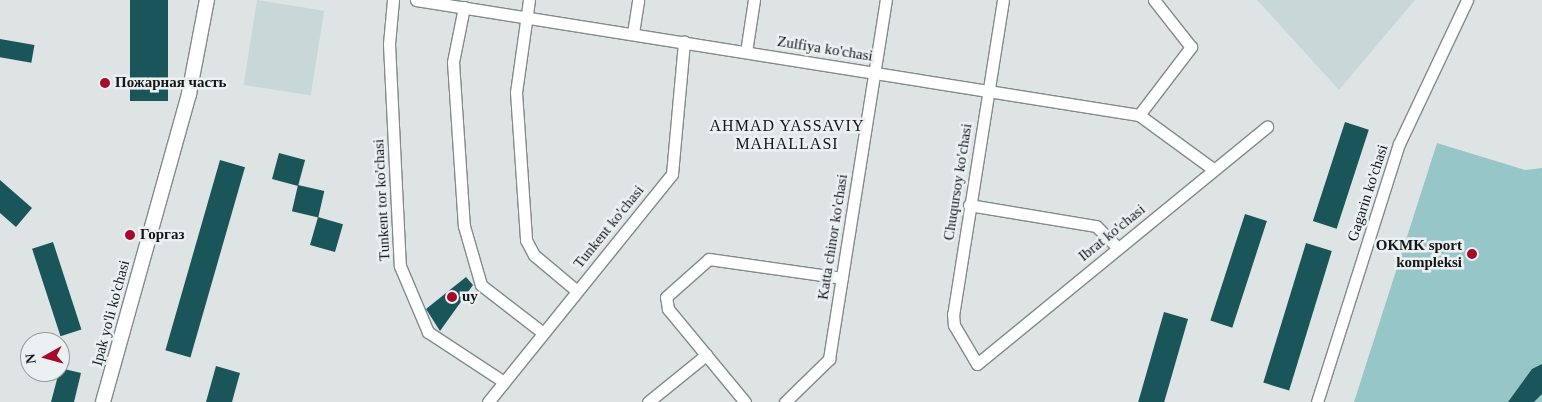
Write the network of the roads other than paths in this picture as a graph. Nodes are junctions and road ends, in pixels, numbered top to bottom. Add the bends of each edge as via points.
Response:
1 (206, 0) edge
2 (393, 0) edge
3 (416, 0) edge
4 (529, 0) edge
5 (638, 0) edge
6 (754, 0) edge
7 (886, 0) edge
8 (1003, 0) edge
9 (1154, 0) edge
10 (1467, 0) edge
11 (464, 7) junction
12 (526, 16) junction
13 (633, 33) junction
14 (684, 42) junction
15 (746, 52) junction
16 (874, 72) junction
17 (988, 91) junction
18 (1139, 115) junction
19 (1267, 126) dead end
20 (1213, 170) junction
21 (969, 205) junction
22 (1117, 247) junction
23 (842, 278) junction
24 (577, 290) junction
25 (543, 333) junction
26 (706, 355) junction
27 (977, 364) joint
28 (504, 382) junction
29 (103, 402) edge
30 (488, 402) edge
31 (648, 402) edge
32 (745, 402) edge
33 (785, 402) edge
34 (1317, 402) edge

1 - 29 main road, Ipak yo'li ko'chasi via 188,94
2 - 28 street, Tunkent tor ko'chasi via 389,44 400,266 428,332
3 - 11 street, Zulfiya ko'chasi
4 - 12 street
5 - 13 street
6 - 15 street
7 - 16 street, Katta chinor ko'chasi
8 - 17 street, Chuqursoy ko'chasi
9 - 18 street via 1191,47
10 - 34 street, Gagarin ko'chasi via 1399,144
11 - 12 street, Zulfiya ko'chasi
11 - 25 street via 453,62 464,226 481,285
12 - 13 street, Zulfiya ko'chasi
12 - 24 street via 516,92 526,240 534,255
13 - 14 street, Zulfiya ko'chasi
14 - 15 street, Zulfiya ko'chasi
14 - 24 street, Tunkent ko'chasi via 672,174
15 - 16 street, Zulfiya ko'chasi
16 - 17 street, Zulfiya ko'chasi
16 - 23 street, Katta chinor ko'chasi
17 - 18 street, Zulfiya ko'chasi
17 - 21 street, Chuqursoy ko'chasi
18 - 20 street, Zulfiya ko'chasi
19 - 20 street, Ibrat ko'chasi
20 - 22 street, Ibrat ko'chasi
21 - 22 street via 1096,226
21 - 27 street, Chuqursoy ko'chasi via 953,314 954,325
22 - 27 street, Ibrat ko'chasi
23 - 26 street via 709,259 700,263 665,304
23 - 33 street, Katta chinor ko'chasi via 829,359
24 - 25 street, Tunkent ko'chasi
25 - 28 street, Tunkent ko'chasi
26 - 31 street
26 - 32 street
28 - 30 street, Tunkent ko'chasi

